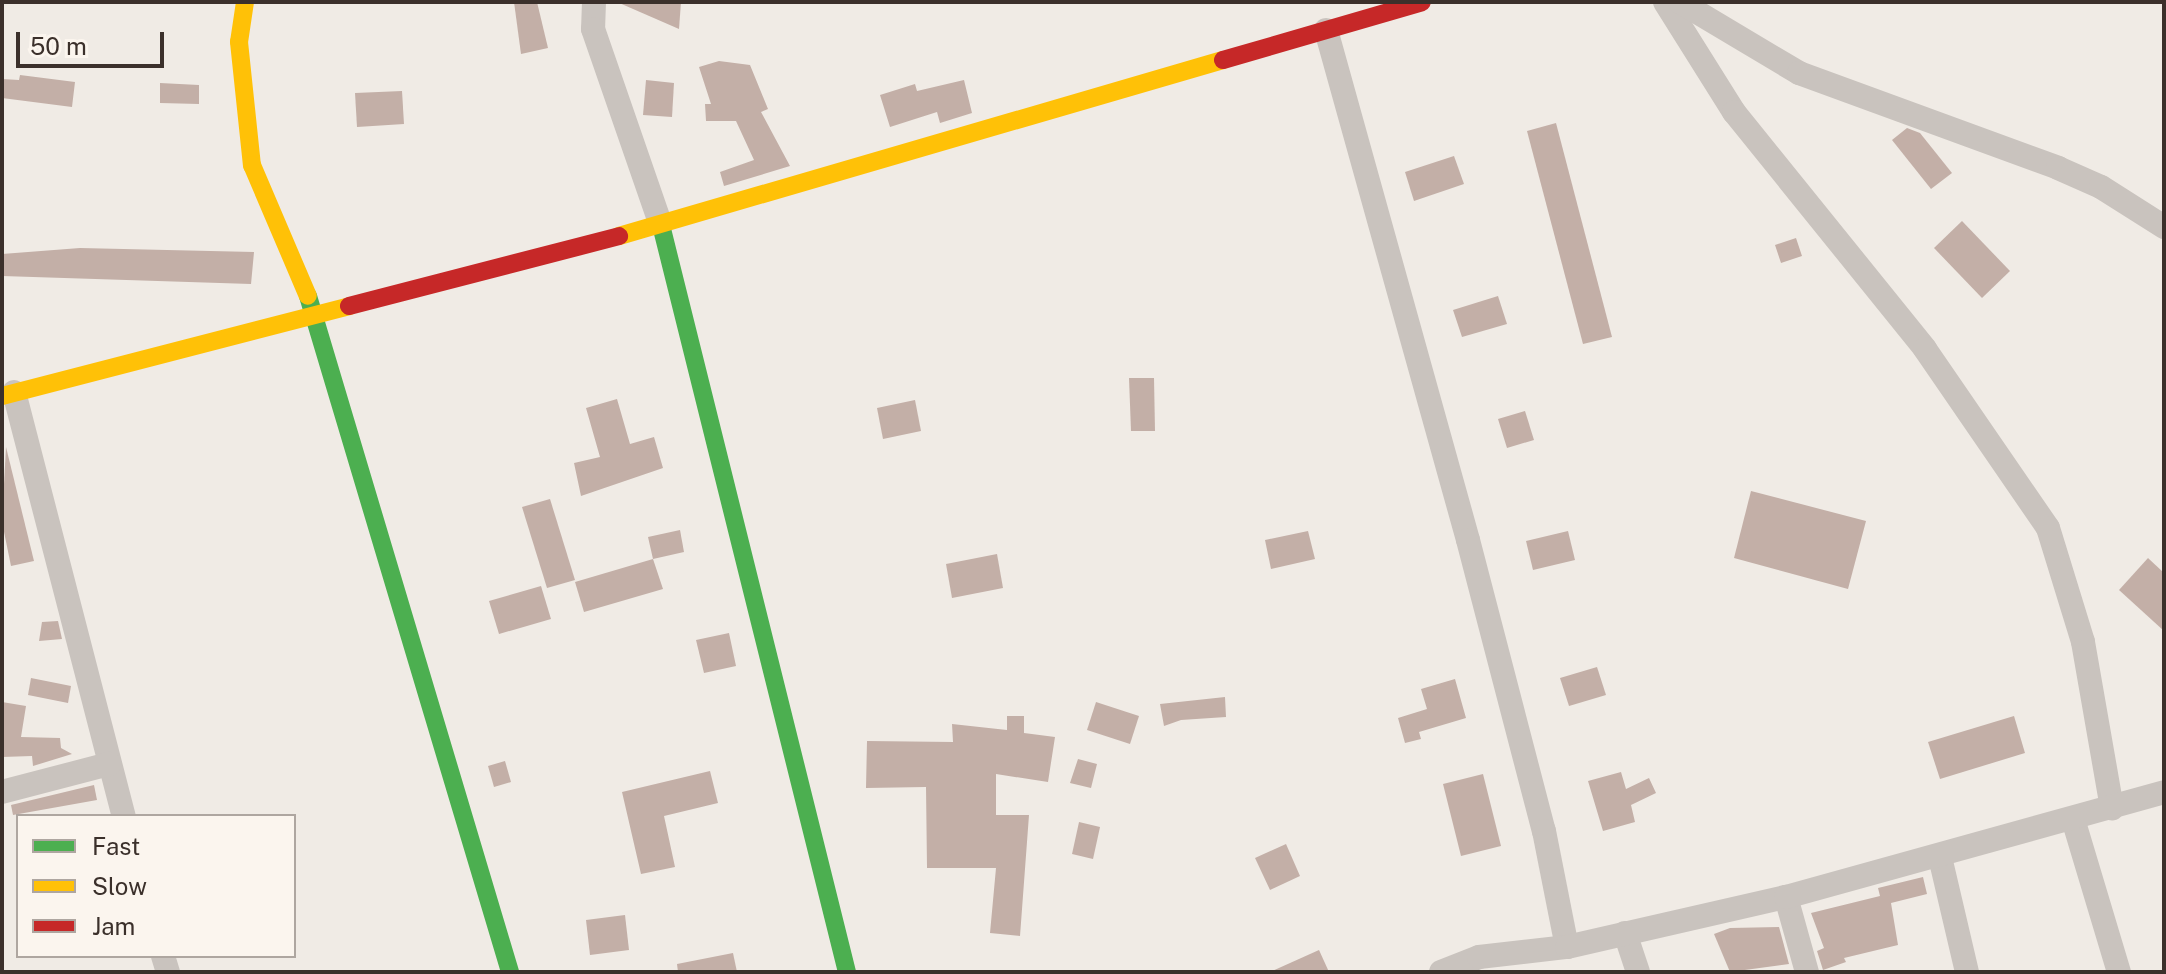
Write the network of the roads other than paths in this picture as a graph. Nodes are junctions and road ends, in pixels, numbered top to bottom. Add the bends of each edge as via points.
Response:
1 (245, 2) edge
2 (594, 2) edge
3 (1422, 2) edge
4 (1665, 2) edge
5 (1680, 2) edge
6 (1326, 30) junction
7 (661, 225) junction
8 (2164, 227) edge
9 (316, 314) junction
10 (8, 394) edge
11 (109, 764) junction
12 (2, 792) edge
13 (2164, 792) edge
14 (2112, 808) junction
15 (123, 814) edge
16 (2073, 819) junction
17 (1940, 857) junction
18 (1786, 897) junction
19 (1625, 933) junction
20 (1567, 947) junction
21 (510, 972) edge
22 (847, 972) edge
23 (1441, 972) edge
24 (1638, 972) edge
25 (1807, 972) edge
26 (1967, 972) edge
27 (2119, 972) edge

1 - 9 street via 239,42 252,165
2 - 7 street via 593,29
3 - 6 street
4 - 14 street via 1734,112 1925,349 2048,528 2083,642
5 - 8 street via 1799,73 2058,168 2101,187
6 - 7 street
6 - 20 street via 1504,678 1544,831
7 - 9 street
7 - 22 street
9 - 10 street
9 - 21 street
10 - 11 street
11 - 12 street
11 - 15 street
13 - 14 street
14 - 16 street
16 - 17 street
16 - 27 street
17 - 18 street
17 - 26 street
18 - 19 street
18 - 25 street
19 - 20 street
19 - 24 street
20 - 23 street via 1479,957

